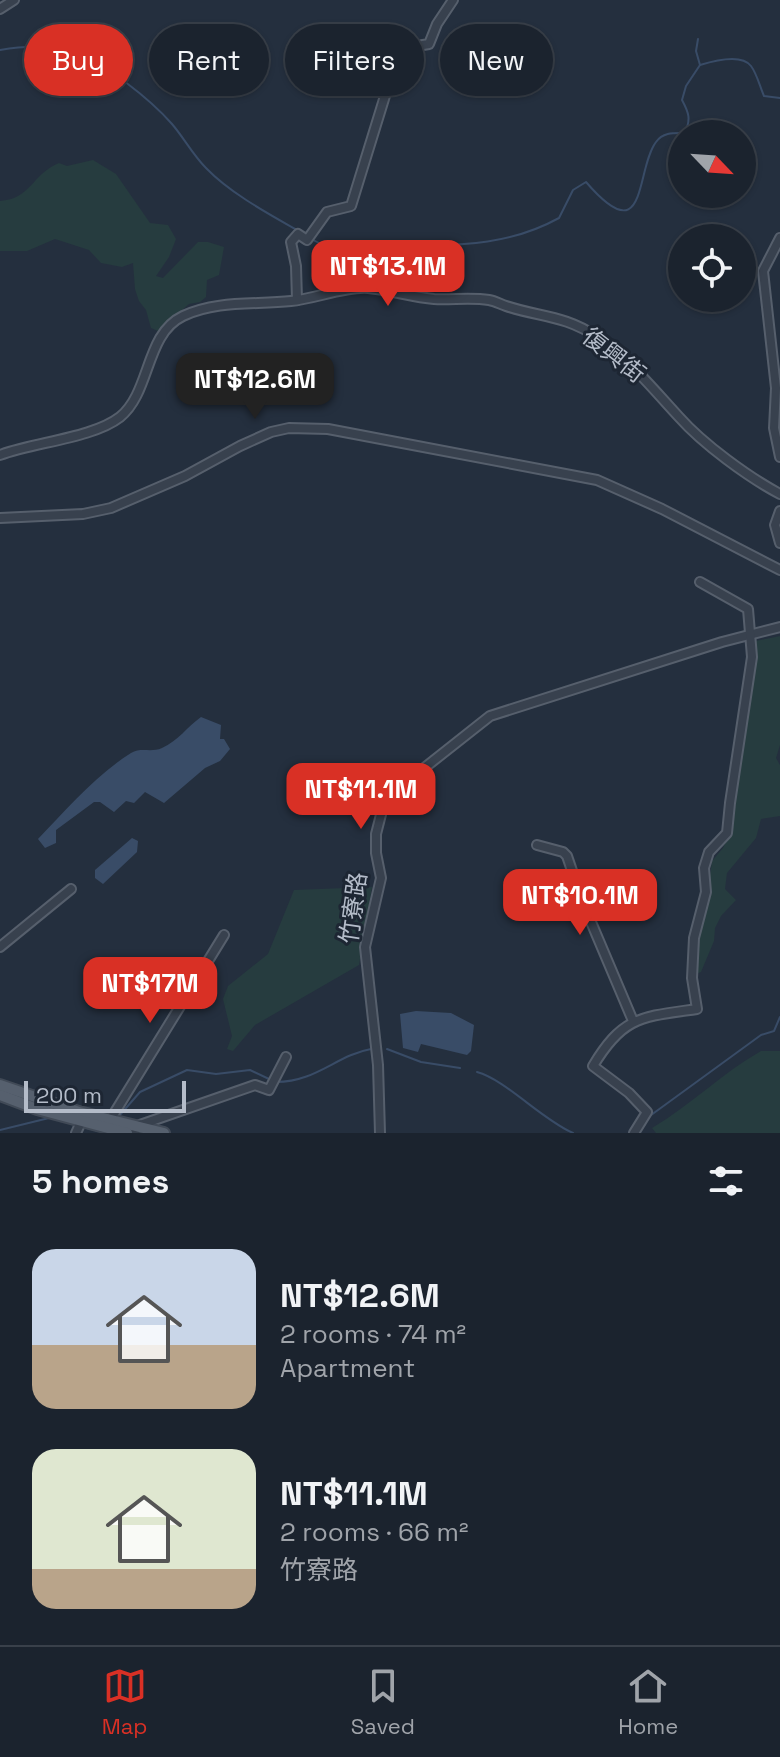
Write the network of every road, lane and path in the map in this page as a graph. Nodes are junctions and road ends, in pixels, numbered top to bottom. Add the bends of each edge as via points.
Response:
1 (14, 0) edge
2 (453, 0) edge
3 (0, 9) edge
4 (780, 238) edge
5 (297, 300) junction
6 (0, 455) edge
7 (780, 457) edge
8 (780, 494) edge
9 (780, 511) edge
10 (0, 518) edge
11 (780, 543) edge
12 (780, 570) edge
13 (700, 582) dead end
14 (780, 627) edge
15 (751, 635) junction
16 (537, 845) dead end
17 (71, 889) dead end
18 (224, 935) dead end
19 (0, 947) edge
20 (633, 1021) junction
21 (286, 1057) dead end
22 (0, 1085) edge
23 (0, 1095) edge
24 (83, 1117) junction
25 (115, 1126) edge
26 (136, 1130) edge
27 (76, 1133) edge
28 (164, 1133) edge
29 (380, 1133) edge
30 (634, 1133) edge

1 - 3 street
2 - 5 street via 429,44 397,57 351,206 327,212 310,236 298,234 291,242
4 - 7 street via 763,271
5 - 6 street, 復興街 via 226,305 180,317 164,334 133,403 121,416 95,430
5 - 8 street, 復興街 via 366,287 434,299 492,300 556,317 598,338 654,387 685,423
9 - 11 street via 775,525
10 - 12 street via 111,508 271,432 328,429 597,480
13 - 15 street via 748,609
14 - 15 street, 竹寮路
15 - 20 street via 729,827 709,852 704,868 706,892 694,938 692,978 697,1009
15 - 29 street, 竹寮路 via 490,716 385,799 376,834 381,878 365,947
16 - 20 street via 567,856
17 - 19 street
18 - 25 street
20 - 30 street via 607,1043 593,1066 647,1112
21 - 26 street via 269,1090 255,1085
22 - 24 main road
23 - 24 main road
24 - 25 main road
24 - 27 street
25 - 26 main road
26 - 28 main road

